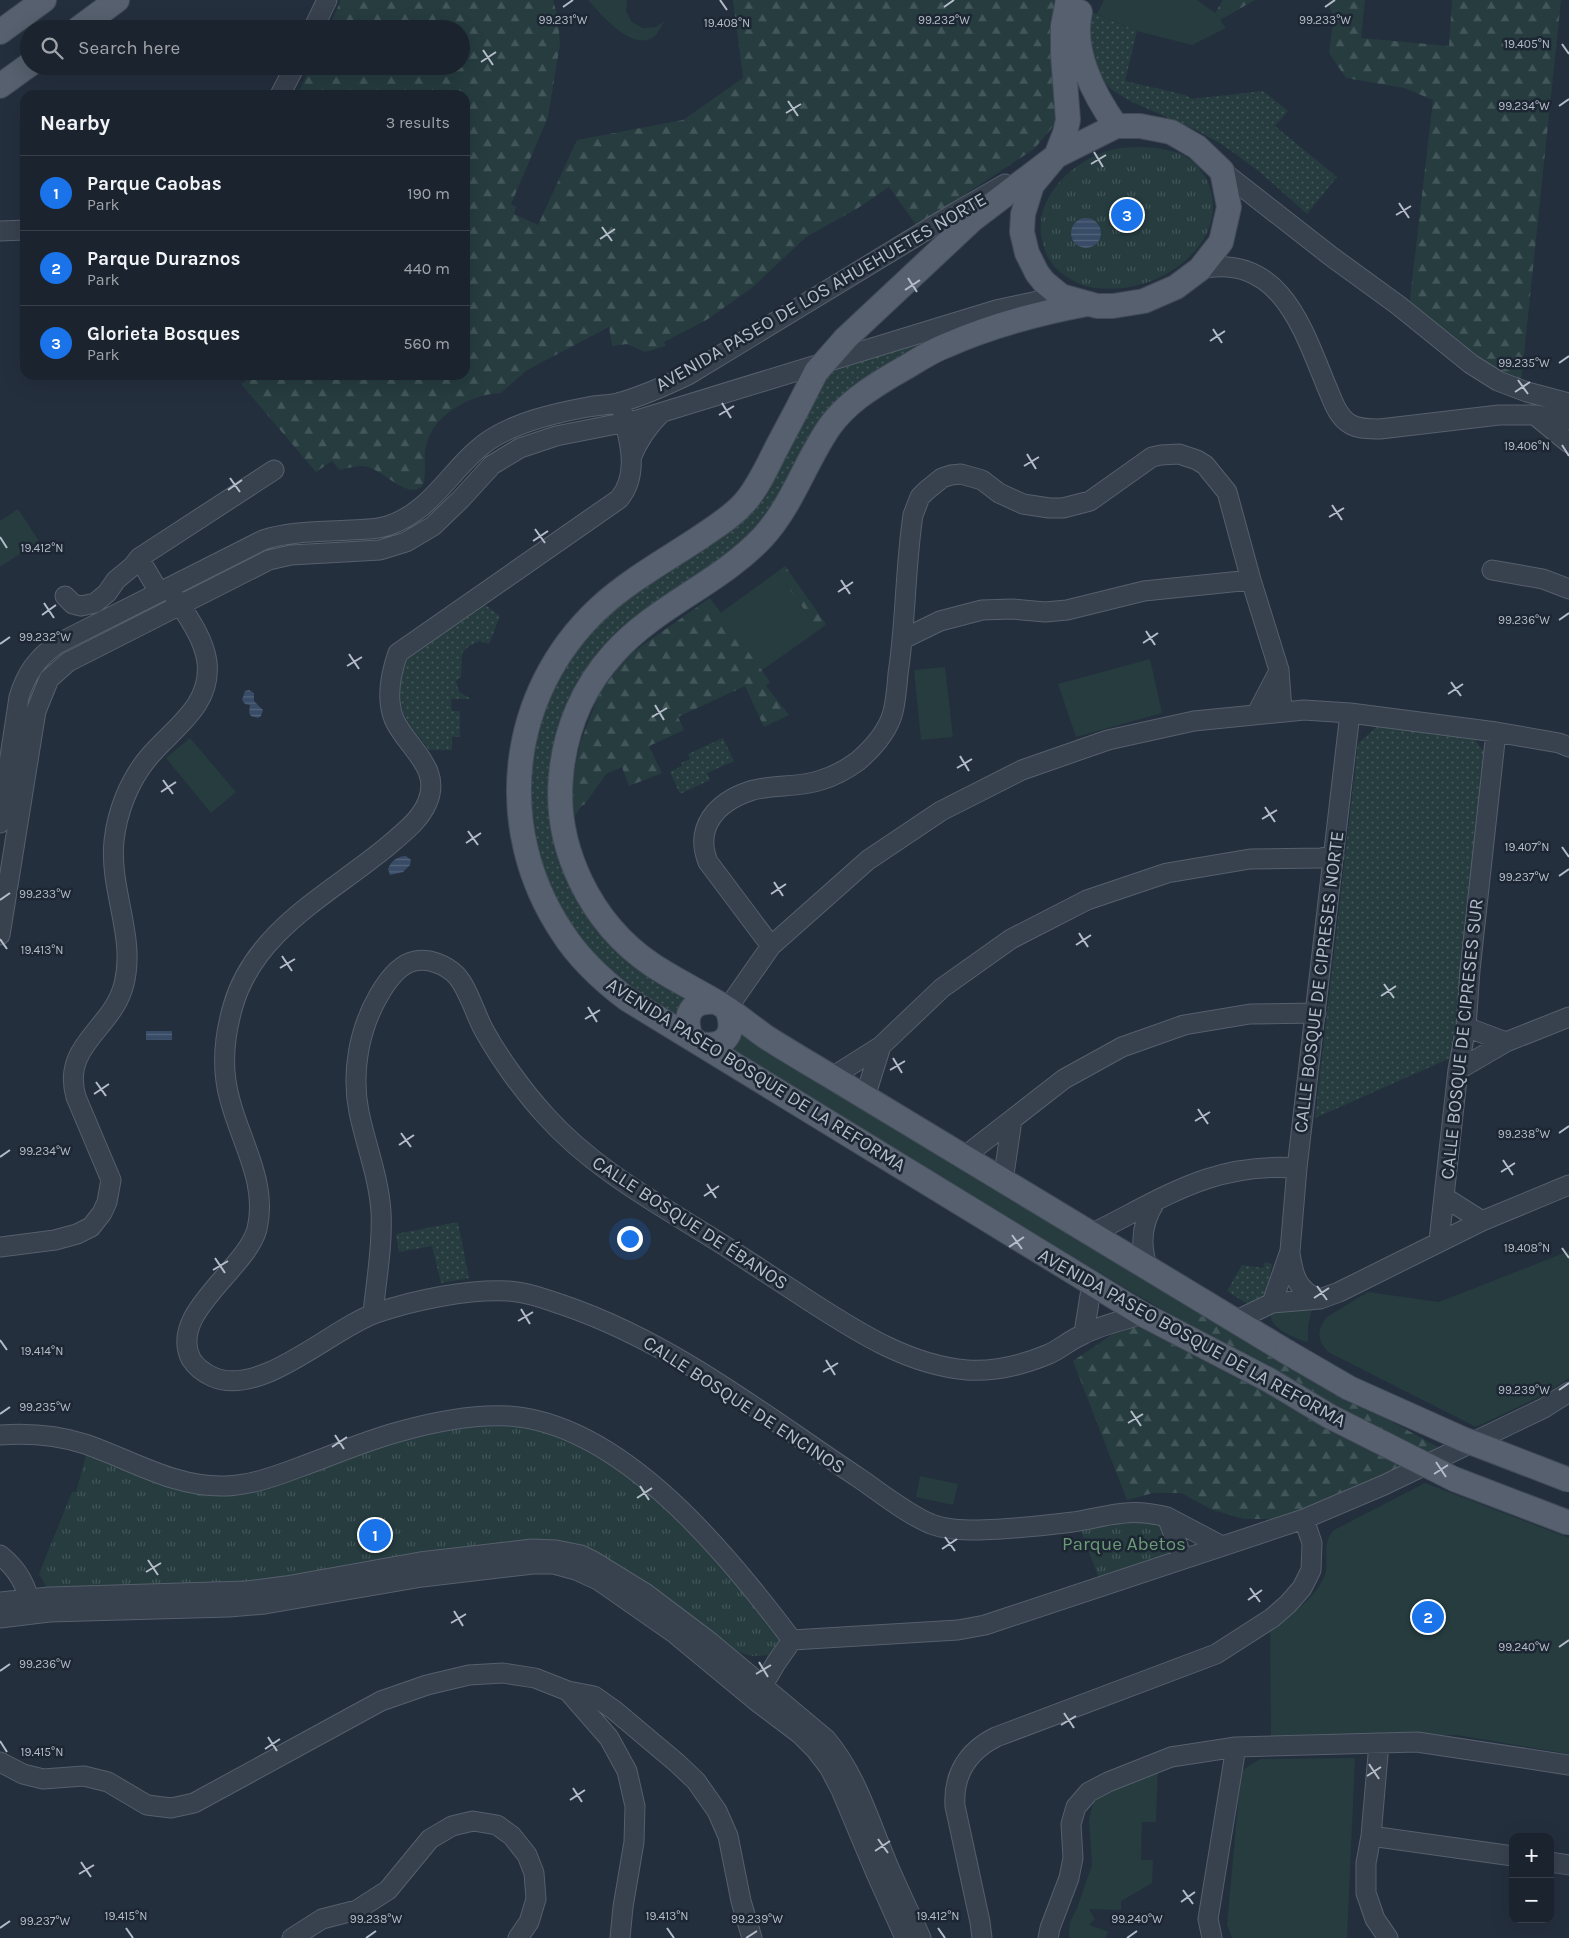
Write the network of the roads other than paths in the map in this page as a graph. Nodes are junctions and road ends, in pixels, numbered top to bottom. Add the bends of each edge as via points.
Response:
1 (44, 0) edge
2 (117, 0) edge
3 (327, 0) edge
4 (1068, 0) edge
5 (1084, 0) edge
6 (90, 20) edge
7 (317, 20) edge
8 (0, 32) edge
9 (20, 72) edge
10 (290, 75) edge
11 (0, 86) edge
12 (283, 90) edge
13 (1116, 126) junction
14 (1056, 156) junction
15 (1222, 171) junction
16 (20, 230) edge
17 (0, 231) edge
18 (1200, 269) junction
19 (1061, 296) junction
20 (1087, 304) junction
21 (620, 402) junction
22 (1569, 403) edge
23 (661, 413) junction
24 (1535, 415) junction
25 (1569, 420) edge
26 (624, 423) junction
27 (1569, 443) edge
28 (631, 458) junction
29 (274, 470) dead end
30 (139, 558) junction
31 (1492, 570) dead end
32 (1251, 580) junction
33 (164, 589) junction
34 (1569, 589) edge
35 (208, 591) junction
36 (65, 596) dead end
37 (180, 604) junction
38 (156, 617) junction
39 (903, 639) junction
40 (200, 640) junction
41 (1279, 670) junction
42 (1304, 710) junction
43 (1282, 711) junction
44 (1257, 713) junction
45 (1350, 713) junction
46 (1496, 732) junction
47 (1569, 747) edge
48 (12, 795) junction
49 (0, 823) edge
50 (1334, 856) junction
51 (0, 935) edge
52 (771, 946) junction
53 (721, 1005) junction
54 (1316, 1013) junction
55 (1569, 1017) edge
56 (1466, 1027) junction
57 (696, 1041) junction
58 (1506, 1042) junction
59 (881, 1046) junction
60 (1458, 1070) junction
61 (832, 1077) junction
62 (865, 1096) junction
63 (1012, 1120) junction
64 (965, 1156) junction
65 (1297, 1168) junction
66 (1003, 1181) junction
67 (1569, 1185) edge
68 (1444, 1197) junction
69 (1155, 1202) junction
70 (1482, 1221) junction
71 (1091, 1234) junction
72 (1439, 1241) junction
73 (0, 1247) edge
74 (1290, 1251) junction
75 (1149, 1270) junction
76 (1092, 1283) junction
77 (1320, 1299) junction
78 (1272, 1303) junction
79 (373, 1314) junction
80 (1142, 1314) junction
81 (1235, 1321) junction
82 (1084, 1333) junction
83 (1569, 1392) edge
84 (0, 1435) edge
85 (1569, 1480) edge
86 (1167, 1517) junction
87 (1304, 1519) junction
88 (1569, 1523) edge
89 (1222, 1546) junction
90 (0, 1555) edge
91 (1183, 1559) junction
92 (0, 1602) edge
93 (30, 1606) junction
94 (0, 1618) edge
95 (792, 1640) junction
96 (568, 1691) junction
97 (759, 1693) junction
98 (1379, 1743) junction
99 (1236, 1747) junction
100 (0, 1762) edge
101 (1569, 1765) edge
102 (1371, 1836) junction
103 (1509, 1855) edge
104 (1554, 1862) edge
105 (1569, 1864) edge
106 (292, 1938) edge
107 (518, 1938) edge
108 (620, 1938) edge
109 (752, 1938) edge
110 (905, 1938) edge
111 (921, 1938) edge
112 (982, 1938) edge
113 (1048, 1938) edge
114 (1212, 1938) edge
115 (1388, 1938) edge

1 - 8 main road
2 - 6 main road
3 - 7 street
4 - 14 main road via 1063,26 1068,120
5 - 13 main road via 1078,28 1083,58 1099,100
9 - 11 main road
10 - 12 street
13 - 14 main road
13 - 15 main road via 1140,126 1171,132 1197,147
14 - 19 main road via 1032,185 1022,223 1024,243 1032,263 1044,282
14 - 21 street, AVENIDA PASEO DE LOS AHUEHUETES NORTE via 956,212 688,375 656,391
14 - 57 main road, AVENIDA PASEO BOSQUE DE LA REFORMA, bridge via 972,220 845,339 816,372 745,502 726,520 600,607 567,643 542,685 526,731 518,780 521,828 532,872 550,914 576,952 609,985
15 - 18 main road via 1228,207 1221,242
15 - 22 street via 1471,364 1498,381
16 - 17 street
18 - 20 main road via 1176,287 1144,301 1113,306
18 - 24 street via 1238,268 1257,276 1282,295 1298,322 1337,409 1349,424 1380,429 1499,415
19 - 20 main road
19 - 23 street, AVENIDA PASEO DE LOS AHUEHUETES NORTE via 996,310
20 - 53 main road, AVENIDA PASEO BOSQUE DE LA REFORMA via 1029,317 954,342 865,391 829,428 787,506 763,537 700,588 628,638 601,668 586,691 568,735 560,782 562,822 578,877 597,910 621,940 651,964
21 - 26 street, CALLE BOSQUE DE ENCINOS
21 - 33 street, AVENIDA PASEO DE LOS AHUEHUETES NORTE via 563,412 500,434 478,449 431,500 398,522 377,529 276,536 250,545
23 - 26 street, AVENIDA PASEO DE LOS AHUEHUETES NORTE
23 - 28 street via 648,426
24 - 25 street
24 - 27 street
26 - 28 street, CALLE BOSQUE DE ENCINOS
26 - 35 street, AVENIDA PASEO DE LOS AHUEHUETES NORTE via 556,436 510,453 492,465 434,526 406,542 380,550 281,556
28 - 79 street, CALLE BOSQUE DE ENCINOS via 632,475 619,499 398,653 391,680 394,720 428,770 431,787 427,804 408,828 274,935 250,967 234,1002 225,1050 226,1082 234,1115 256,1173 260,1204 256,1232 246,1253 194,1316 187,1336 190,1358 203,1372 220,1380 243,1380 273,1371
29 - 30 street
30 - 33 street
30 - 36 street via 95,603 81,606
31 - 34 street via 1543,579
32 - 39 street via 1144,591 1053,612 982,610 940,621
32 - 39 street via 1228,492 1205,465 1188,456 1169,454 1152,457 1090,501 1063,508 1023,504 999,493 982,480 961,474 934,483 916,506
32 - 41 street
33 - 37 street
33 - 48 street, AVENIDA PASEO DE LOS AHUEHUETES NORTE via 57,644 32,667 19,697
35 - 37 street, AVENIDA PASEO DE LOS AHUEHUETES NORTE
35 - 40 street via 200,606 197,623
37 - 38 street, AVENIDA PASEO DE LOS AHUEHUETES NORTE
37 - 40 street
38 - 40 street via 171,622
38 - 48 street, AVENIDA PASEO DE LOS AHUEHUETES NORTE via 68,662 49,679 36,710
39 - 52 street via 893,712 882,734 866,753 846,769 821,781 751,791 719,808 708,823 704,840 708,862
40 - 73 street via 207,662 203,695 198,705 147,758 122,807 113,858 127,945 126,972 115,1008 79,1052 73,1071 73,1089 111,1180 107,1202 96,1222 78,1234
41 - 42 street
41 - 43 street
41 - 44 street
42 - 43 street
42 - 45 street
43 - 44 street
44 - 52 street via 1194,721 1108,740 1022,770 942,811 868,860
45 - 46 street
45 - 50 street, CALLE BOSQUE DE CIPRESES NORTE
46 - 47 street via 1559,742
46 - 56 street, CALLE BOSQUE DE CIPRESES SUR
48 - 49 street, AVENIDA PASEO DE LOS AHUEHUETES NORTE
48 - 51 street, AVENIDA PASEO DE LOS AHUEHUETES NORTE via 15,847
50 - 54 street, CALLE BOSQUE DE CIPRESES NORTE
50 - 59 street via 1250,858 1167,873 1087,900 1011,938 942,988
52 - 53 street
53 - 57 main road via 705,1001 694,1006 688,1015 687,1027
53 - 57 main road via 732,1020 730,1032 723,1041 712,1046
53 - 61 main road, AVENIDA PASEO BOSQUE DE LA REFORMA
54 - 63 street via 1250,1014 1184,1025 1122,1047 1064,1079
54 - 65 street, CALLE BOSQUE DE CIPRESES NORTE
55 - 58 street
56 - 58 street
56 - 60 street, CALLE BOSQUE DE CIPRESES SUR
57 - 76 main road, AVENIDA PASEO BOSQUE DE LA REFORMA
58 - 60 street
59 - 61 street
59 - 62 street
60 - 68 street, CALLE BOSQUE DE CIPRESES SUR
61 - 62 main road, AVENIDA PASEO BOSQUE DE LA REFORMA
62 - 64 main road, AVENIDA PASEO BOSQUE DE LA REFORMA
63 - 64 street
63 - 66 street
64 - 66 main road, AVENIDA PASEO BOSQUE DE LA REFORMA
65 - 69 street via 1260,1167 1223,1173 1188,1184
65 - 74 street, CALLE BOSQUE DE CIPRESES NORTE
66 - 71 main road, AVENIDA PASEO BOSQUE DE LA REFORMA
67 - 70 street
68 - 70 street, CALLE BOSQUE DE CIPRESES SUR
68 - 72 street, CALLE BOSQUE DE CIPRESES SUR
69 - 71 street
69 - 75 street via 1146,1220 1142,1240
70 - 72 street
71 - 75 main road, AVENIDA PASEO BOSQUE DE LA REFORMA
72 - 77 street
74 - 77 street, CALLE BOSQUE DE CIPRESES NORTE via 1297,1282 1306,1293
74 - 78 street, CALLE BOSQUE DE CIPRESES NORTE
75 - 81 main road, AVENIDA PASEO BOSQUE DE LA REFORMA
76 - 80 main road, AVENIDA PASEO BOSQUE DE LA REFORMA
76 - 82 street
77 - 78 street
78 - 81 street
79 - 82 street, CALLE BOSQUE DE ÉBANOS via 381,1212 357,1102 356,1063 362,1035 376,999 392,976 408,964 422,960 444,966 460,980 498,1053 540,1110 583,1153 630,1187 858,1332 934,1365 971,1370 1010,1366 1050,1354
79 - 86 street, CALLE BOSQUE DE ENCINOS via 445,1296 493,1290 538,1296 587,1313 646,1340 920,1518 942,1527 1014,1530 1128,1511
80 - 82 street, CALLE BOSQUE DE ÉBANOS
80 - 88 main road, AVENIDA PASEO BOSQUE DE LA REFORMA, bridge via 1269,1380 1329,1416 1454,1478
81 - 85 main road, AVENIDA PASEO BOSQUE DE LA REFORMA, bridge via 1358,1392 1465,1440
83 - 87 street via 1544,1408 1384,1485
84 - 95 street via 34,1434 68,1439 167,1477 192,1484 228,1486 260,1481 415,1427 487,1416 530,1420 594,1445 650,1484 714,1543
86 - 89 street, CALLE BOSQUE DE ENCINOS
86 - 91 street
87 - 89 street
87 - 112 street via 1312,1543 1311,1570 1299,1592 1272,1618 1216,1654 996,1737 969,1756 958,1775 954,1800
89 - 91 street
90 - 93 street via 16,1571 26,1589
91 - 95 street via 985,1625 958,1630
92 - 93 street
93 - 94 street
93 - 97 street via 247,1606 288,1601 372,1579 420,1562 532,1549 556,1550 605,1567 645,1594 710,1642
95 - 97 street
96 - 100 street via 535,1678 503,1673 469,1675 427,1685 380,1701 194,1803 171,1808 147,1805 108,1782 84,1776 43,1779 23,1774
96 - 108 street via 609,1738 627,1771 635,1806 634,1842
96 - 109 street via 594,1696 614,1710 696,1781 717,1811 728,1836 740,1901
97 - 110 street via 829,1767
97 - 111 street via 818,1731 841,1760
98 - 99 street
98 - 101 street via 1417,1742
98 - 102 street
99 - 113 street via 1171,1757 1089,1792 1076,1807 1070,1824 1073,1858
99 - 114 street via 1208,1920
102 - 103 street
102 - 115 street via 1366,1863 1366,1892 1375,1920
104 - 105 street
106 - 107 street via 322,1919 357,1910 388,1890 430,1839 452,1826 474,1820 497,1826 512,1836 527,1855 534,1873 536,1899 529,1922

